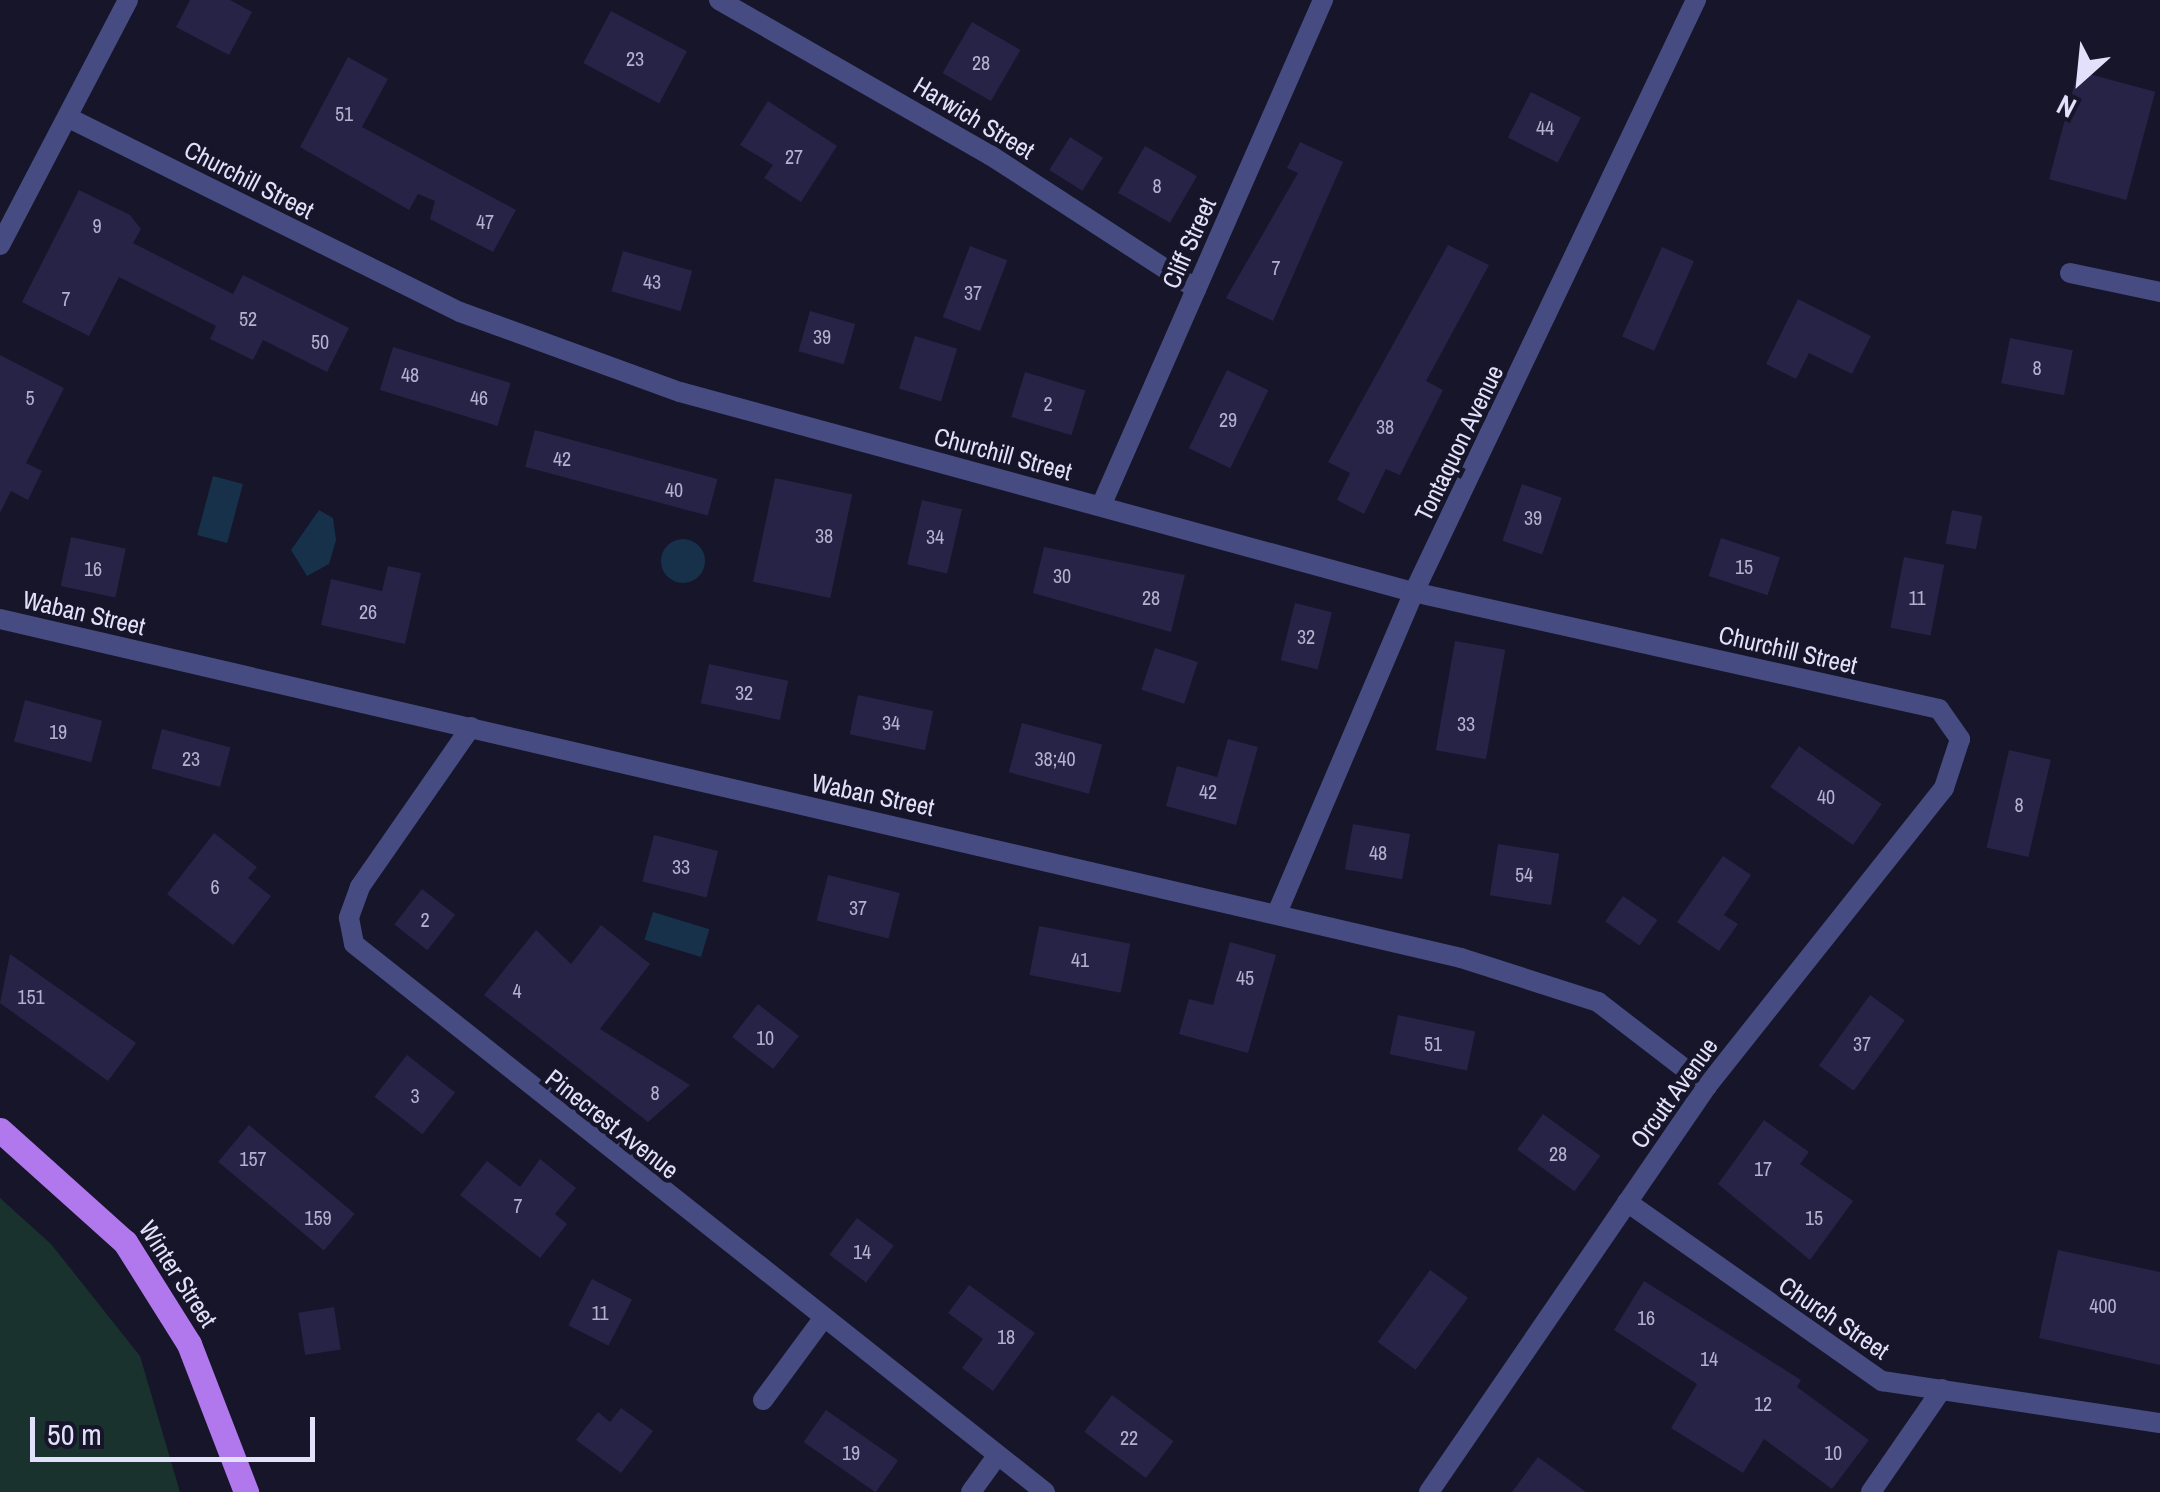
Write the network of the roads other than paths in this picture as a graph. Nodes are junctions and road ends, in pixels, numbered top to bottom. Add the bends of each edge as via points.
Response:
1 (128, 0) edge
2 (719, 0) edge
3 (1322, 0) edge
4 (1696, 0) edge
5 (69, 118) junction
6 (0, 245) edge
7 (2070, 274) dead end
8 (1196, 289) junction
9 (2160, 292) edge
10 (1101, 506) junction
11 (1414, 592) junction
12 (0, 618) edge
13 (470, 727) junction
14 (1958, 730) joint
15 (1276, 913) junction
16 (1706, 1086) junction
17 (0, 1130) edge
18 (1628, 1202) junction
19 (822, 1320) junction
20 (1942, 1389) junction
21 (763, 1400) dead end
22 (2160, 1423) edge
23 (997, 1456) junction
24 (246, 1492) edge
25 (971, 1492) edge
26 (1045, 1492) edge
27 (1430, 1492) edge
28 (1871, 1492) edge

1 - 5 street
2 - 8 street, Harwich Street via 990,154
3 - 8 street, Cliff Street
4 - 11 street, Tontaquon Avenue
5 - 6 street
5 - 10 street, Churchill Street via 544,347
7 - 9 street
8 - 10 street, Cliff Street
10 - 11 street, Churchill Street
11 - 14 street, Churchill Street via 1939,708
11 - 15 street, Tontaquon Avenue
12 - 13 street, Waban Street
13 - 15 street, Waban Street
13 - 19 street, Pinecrest Avenue via 360,886 349,918 354,944
14 - 16 street, Orcutt Avenue via 1944,788
15 - 16 street, Waban Street via 1598,1002
16 - 18 street, Orcutt Avenue
17 - 24 main road, Winter Street via 125,1242 197,1360
18 - 20 street, Church Street via 1847,1361 1882,1380
18 - 27 street, Orcutt Avenue
19 - 21 street
19 - 23 street, Pinecrest Avenue
20 - 22 street, Church Street
20 - 28 street
23 - 25 street
23 - 26 street, Pinecrest Avenue

